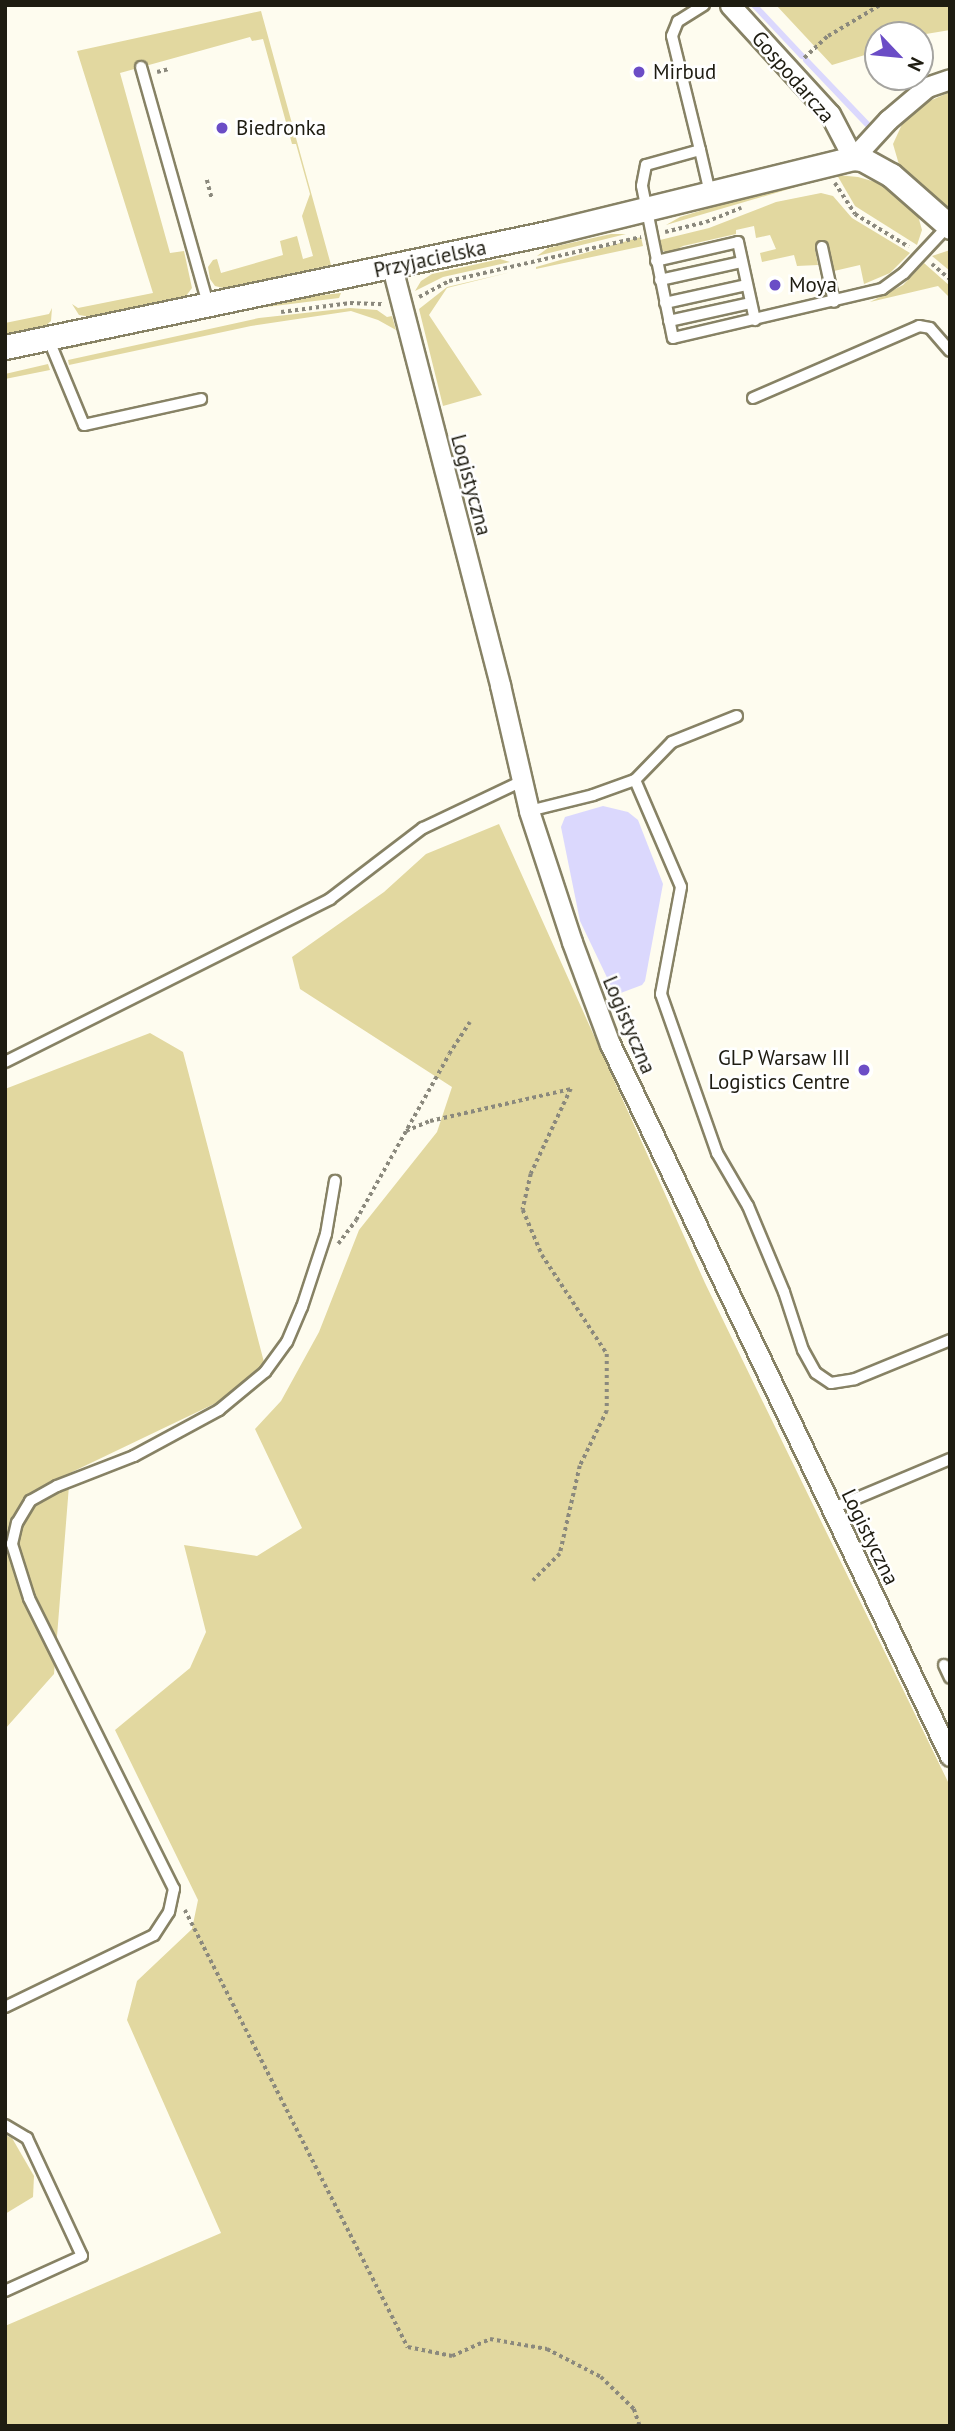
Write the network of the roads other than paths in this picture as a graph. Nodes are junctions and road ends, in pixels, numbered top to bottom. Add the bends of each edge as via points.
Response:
1 (704, 5) edge
2 (730, 5) edge
3 (141, 67) dead end
4 (950, 79) edge
5 (700, 149) junction
6 (853, 158) junction
7 (710, 193) junction
8 (645, 210) junction
9 (949, 226) edge
10 (822, 247) dead end
11 (656, 261) junction
12 (742, 262) junction
13 (392, 267) junction
14 (660, 280) junction
15 (747, 285) junction
16 (834, 302) junction
17 (208, 303) junction
18 (665, 303) junction
19 (751, 303) junction
20 (755, 320) junction
21 (669, 321) junction
22 (47, 337) junction
23 (5, 346) edge
24 (950, 351) edge
25 (753, 398) dead end
26 (201, 399) dead end
27 (737, 716) dead end
28 (635, 780) junction
29 (522, 782) junction
30 (528, 811) junction
31 (5, 1062) edge
32 (335, 1181) dead end
33 (950, 1340) edge
34 (950, 1459) edge
35 (831, 1509) junction
36 (944, 1665) dead end
37 (950, 1678) edge
38 (950, 1756) edge
39 (5, 2007) edge
40 (5, 2124) edge
41 (5, 2291) edge

1 - 5 lane via 678,21 672,36
2 - 6 street, Gospodarcza via 830,114
3 - 17 lane
4 - 6 street via 927,87
5 - 7 lane
5 - 8 lane via 646,165 642,186
6 - 7 street, Przyjacielska
6 - 9 street via 891,175
7 - 8 street, Przyjacielska
8 - 11 lane
8 - 13 street, Przyjacielska
9 - 16 lane via 894,282
10 - 16 lane
11 - 12 lane via 738,242
11 - 14 lane
12 - 14 lane
12 - 15 lane
13 - 17 street, Przyjacielska
13 - 29 street, Logistyczna
14 - 18 lane
15 - 18 lane
15 - 19 lane
16 - 20 lane
17 - 22 street, Przyjacielska
18 - 21 lane
19 - 20 lane
19 - 21 lane
20 - 21 lane via 673,338
22 - 23 street, Przyjacielska
22 - 26 lane via 84,425
24 - 25 lane via 930,328 919,326
27 - 28 lane via 672,742
28 - 30 lane
28 - 33 lane via 681,887 660,994 717,1153 748,1206 816,1374 831,1383 855,1379
29 - 30 street, Logistyczna
29 - 31 lane via 423,828 330,899
30 - 35 street, Logistyczna via 610,1044
32 - 39 lane via 326,1234 302,1307 265,1372 219,1410 134,1456 30,1501 18,1523 12,1544 29,1598 174,1889 169,1912 154,1935
34 - 35 lane
35 - 38 street, Logistyczna
36 - 37 lane
40 - 41 lane via 27,2138 82,2256

